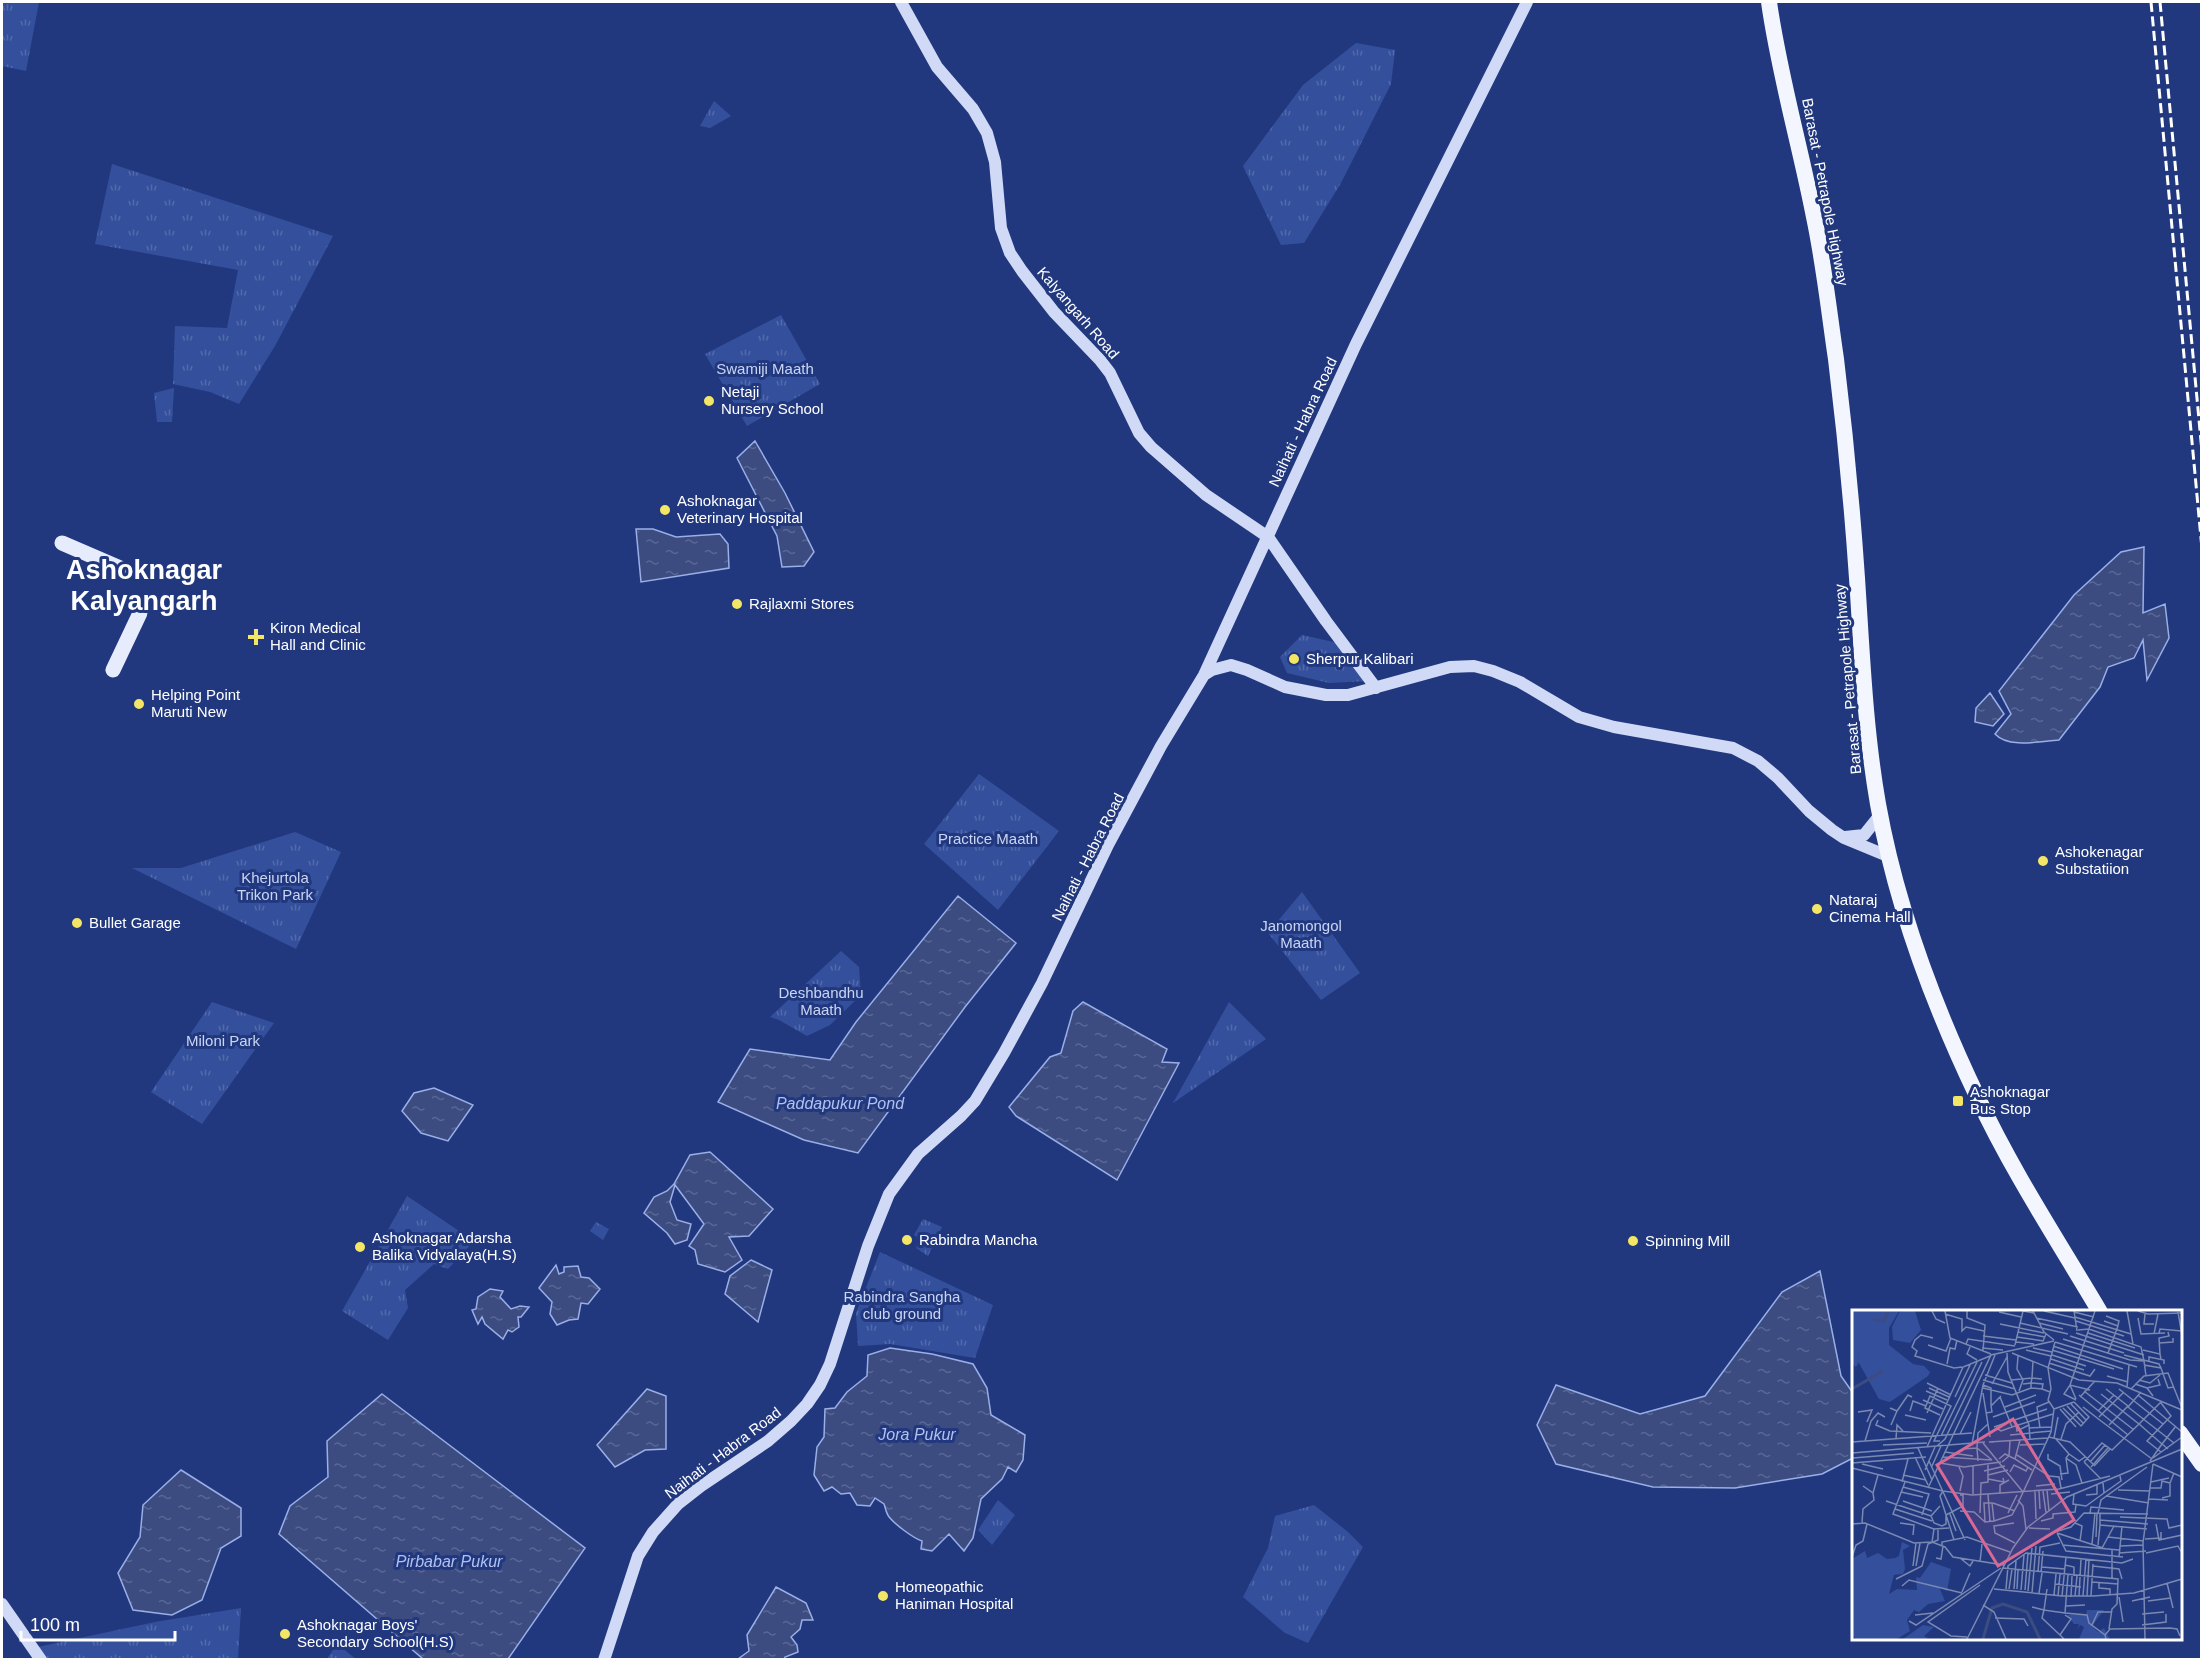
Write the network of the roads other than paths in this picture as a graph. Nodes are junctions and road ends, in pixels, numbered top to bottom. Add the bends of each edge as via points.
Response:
1 (901, 2) edge
2 (1527, 2) edge
3 (1769, 2) edge
4 (1268, 537) junction
5 (62, 543) dead end
6 (120, 568) dead end
7 (140, 613) dead end
8 (113, 670) dead end
9 (1204, 675) junction
10 (1376, 688) junction
11 (1880, 815) junction
12 (1844, 838) junction
13 (1890, 858) junction
14 (2099, 1310) edge
15 (2182, 1434) edge
16 (2202, 1464) edge
17 (2, 1604) edge
18 (41, 1659) edge
19 (604, 1659) edge

1 - 4 main road, Kalyangarh Road via 937,66 973,109 987,134 995,162 1001,228 1022,271 1110,373 1139,433 1151,447 1206,495
2 - 4 main road, Naihati - Habra Road via 1356,344
3 - 11 highway, Barasat - Petrapole Highway via 1815,220 1829,313 1848,480 1866,710
4 - 9 main road, Naihati - Habra Road
4 - 10 main road
5 - 6 main road
7 - 8 main road
9 - 10 main road via 1231,666 1285,687 1326,695
9 - 19 main road, Naihati - Habra Road via 1161,746 1004,1053 975,1101 918,1154 889,1194 820,1384 791,1421 678,1504 653,1532 638,1556
10 - 12 main road via 1450,667 1474,666 1520,682 1579,717 1597,723 1729,746 1758,761 1809,811
11 - 12 main road via 1864,835
11 - 13 highway, Barasat - Petrapole Highway
12 - 13 main road
13 - 14 highway, Barasat - Petrapole Highway via 1923,968 1978,1098
15 - 16 highway
17 - 18 main road

